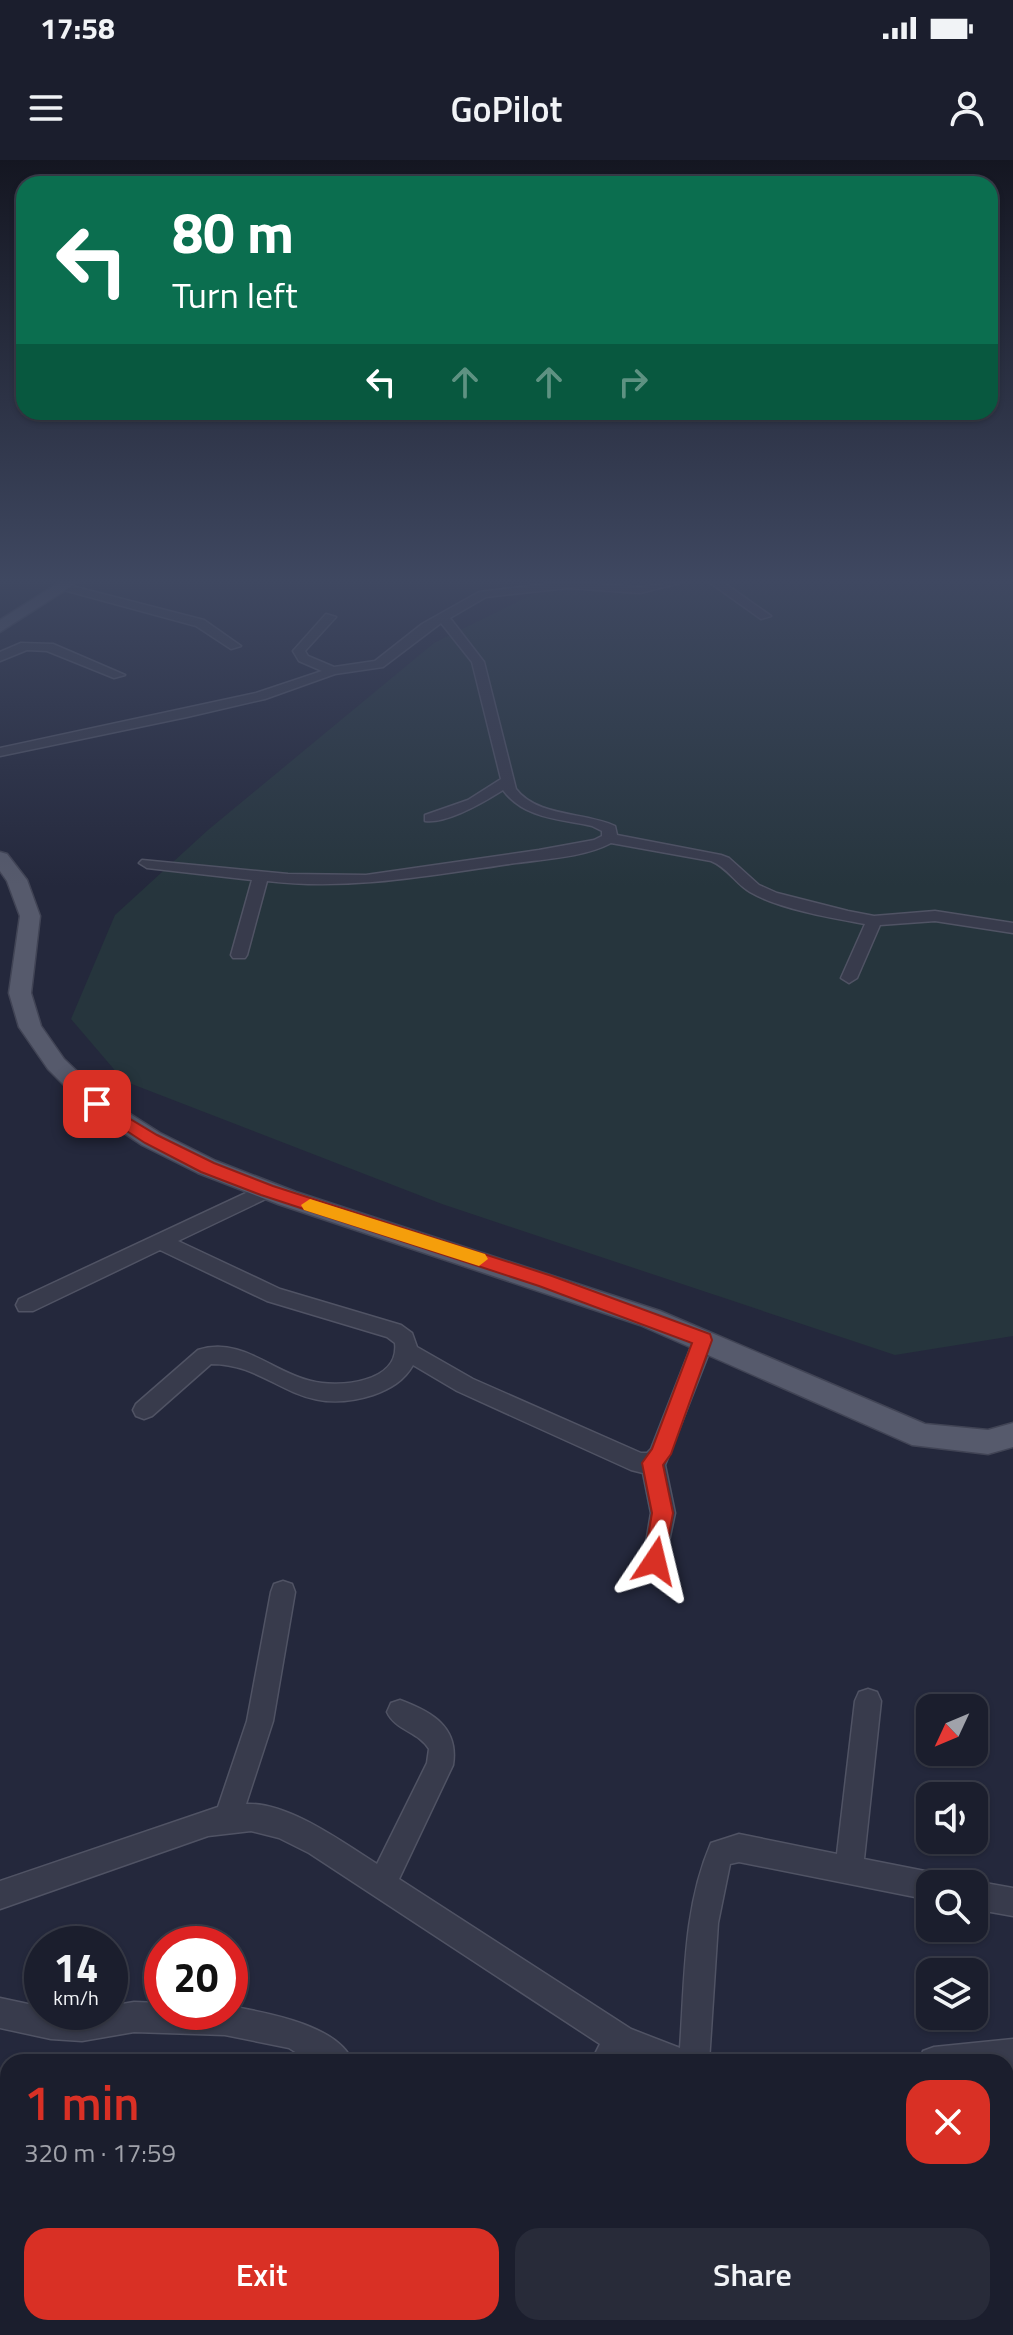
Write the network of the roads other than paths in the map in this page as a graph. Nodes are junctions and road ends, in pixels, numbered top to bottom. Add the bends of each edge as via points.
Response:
1 (296, 684) edge
2 (484, 684) edge
3 (0, 752) edge
4 (507, 782) junction
5 (430, 818) dead end
6 (609, 838) junction
7 (0, 858) edge
8 (147, 863) dead end
9 (261, 876) junction
10 (874, 921) junction
11 (1013, 928) edge
12 (239, 955) dead end
13 (849, 978) dead end
14 (267, 1190) junction
15 (161, 1242) junction
16 (26, 1305) dead end
17 (703, 1340) junction
18 (408, 1352) junction
19 (144, 1410) dead end
20 (1013, 1435) edge
21 (653, 1463) junction
22 (655, 1561) dead end
23 (283, 1592) dead end
24 (868, 1701) dead end
25 (400, 1712) dead end
26 (227, 1820) junction
27 (849, 1869) junction
28 (916, 1883) edge
29 (382, 1884) junction
30 (0, 1895) edge
31 (988, 1898) edge
32 (1013, 1902) edge
33 (0, 2013) edge
34 (613, 2051) edge
35 (326, 2054) edge
36 (695, 2054) edge

1 - 3 street
2 - 4 street
4 - 5 street via 473,803
4 - 6 street via 515,799 526,806 601,823 610,829
6 - 9 street via 416,875 324,881
6 - 10 street via 716,858 772,896
7 - 14 main road via 17,880 30,916 20,993 30,1027 56,1064 97,1104 151,1139
8 - 9 street
9 - 12 street
10 - 11 street via 935,916
10 - 13 street
14 - 15 street
14 - 17 main road via 546,1281
15 - 16 street
15 - 18 street via 274,1295 394,1331 405,1339
17 - 20 main road via 922,1436 988,1442
17 - 21 street
18 - 19 street via 388,1378 333,1395 311,1393 242,1359 206,1356
18 - 21 street via 499,1401 639,1463
21 - 22 street via 663,1513
23 - 26 street via 260,1721
24 - 27 street
25 - 29 street via 434,1732 443,1747 440,1765
26 - 29 street via 251,1817 282,1825
26 - 30 street via 208,1822
27 - 28 street
27 - 36 street via 739,1848 721,1853 712,1868 707,1901
29 - 34 street
31 - 32 street
33 - 35 street via 82,2026 134,2017 225,2020 295,2034

